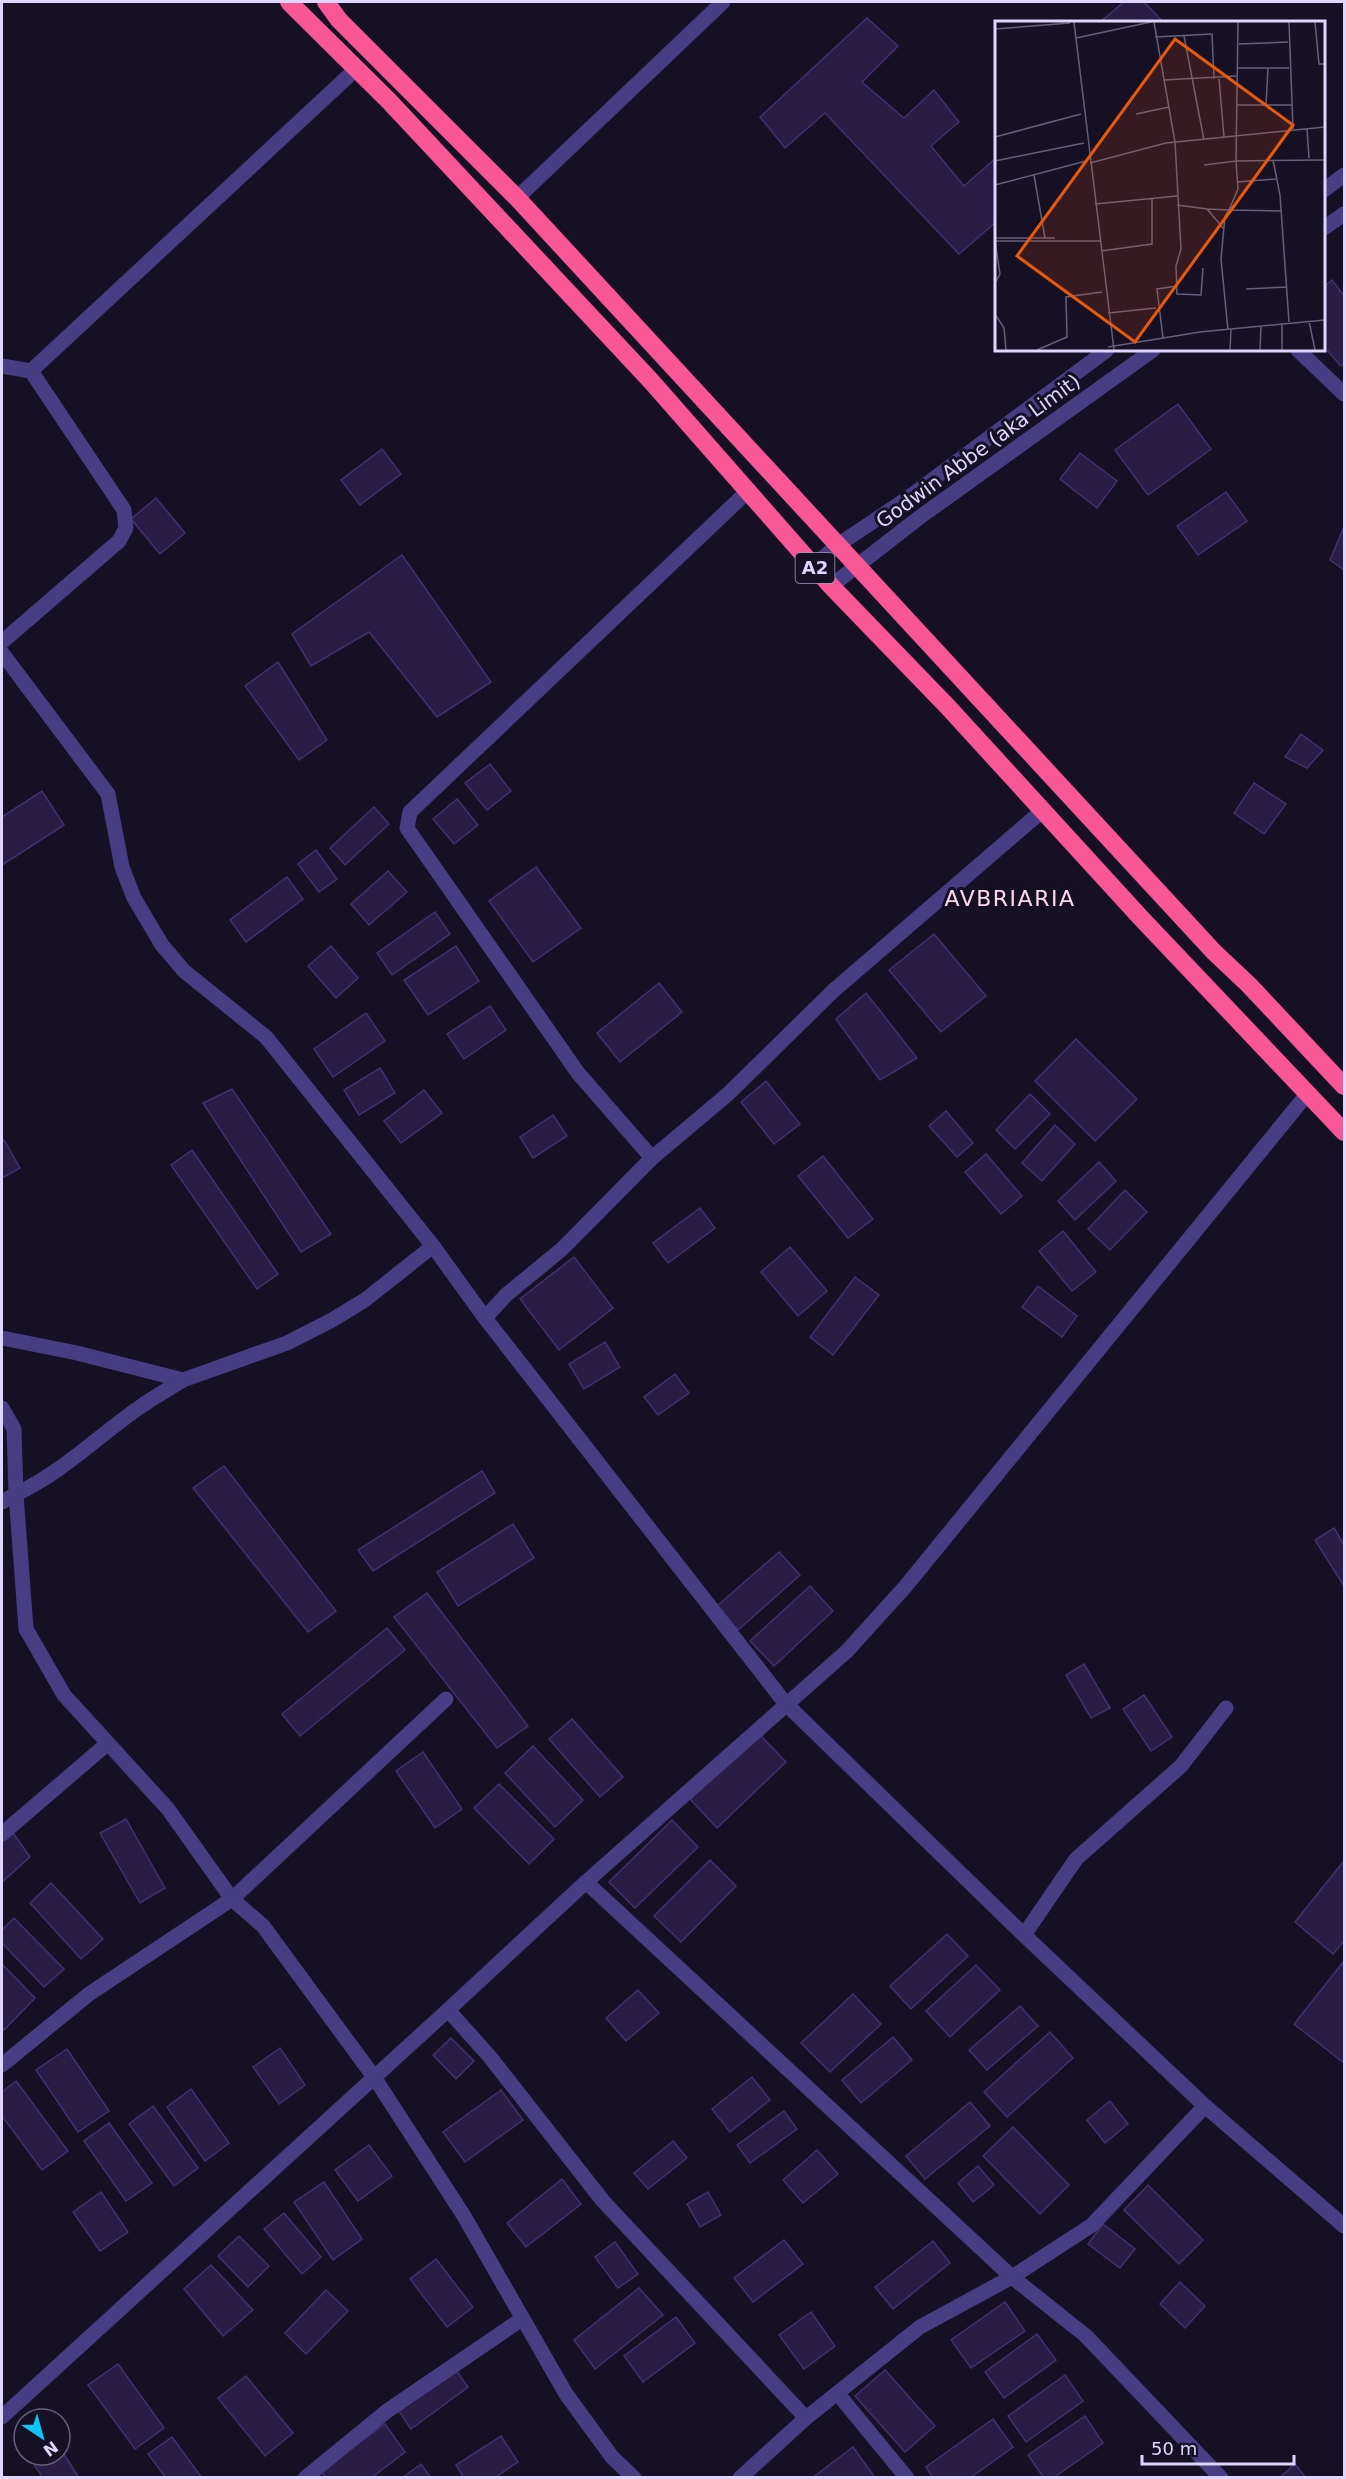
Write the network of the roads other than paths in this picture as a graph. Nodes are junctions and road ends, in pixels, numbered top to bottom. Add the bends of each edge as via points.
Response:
1 (289, 2) edge
2 (326, 2) edge
3 (723, 2) edge
4 (356, 69) junction
5 (1344, 175) edge
6 (1325, 189) edge
7 (517, 198) junction
8 (1344, 213) edge
9 (1325, 227) edge
10 (1106, 351) edge
11 (1152, 351) edge
12 (1299, 351) edge
13 (2, 366) edge
14 (31, 370) junction
15 (1344, 394) edge
16 (747, 492) junction
17 (838, 545) junction
18 (813, 566) junction
19 (858, 567) junction
20 (831, 586) junction
21 (2, 642) edge
22 (2, 653) edge
23 (1042, 811) junction
24 (1344, 1083) edge
25 (1308, 1093) junction
26 (1344, 1132) edge
27 (652, 1158) junction
28 (433, 1246) junction
29 (485, 1318) junction
30 (2, 1338) edge
31 (183, 1380) junction
32 (2, 1408) edge
33 (16, 1494) junction
34 (2, 1502) edge
35 (446, 1699) dead end
36 (786, 1704) junction
37 (1226, 1708) dead end
38 (107, 1744) junction
39 (2, 1834) edge
40 (586, 1881) junction
41 (232, 1899) junction
42 (1024, 1935) junction
43 (448, 2010) junction
44 (2, 2065) edge
45 (374, 2077) junction
46 (1205, 2106) junction
47 (1344, 2226) edge
48 (1012, 2277) junction
49 (522, 2319) junction
50 (838, 2394) junction
51 (2, 2417) edge
52 (806, 2418) junction
53 (307, 2477) edge
54 (634, 2478) edge
55 (740, 2478) edge
56 (907, 2478) edge
57 (1221, 2478) edge

1 - 4 highway, A2
2 - 7 highway, A2 via 339,20
3 - 7 street
4 - 14 street
4 - 16 highway, A2 via 651,381
5 - 6 street
7 - 17 highway, A2
8 - 9 street
10 - 17 street, Godwin Abbe (aka Limit) via 908,498
11 - 19 street, Godwin Abbe (aka Limit) via 920,517
12 - 15 street
13 - 14 street
14 - 21 street via 124,510 126,528 119,541
16 - 18 highway, A2
16 - 27 street via 410,812 407,828 578,1073
17 - 18 street, Godwin Abbe (aka Limit)
17 - 19 highway, A2
18 - 20 highway, A2
19 - 20 street, Godwin Abbe (aka Limit)
19 - 24 highway, A2 via 1214,952
20 - 23 highway, A2
22 - 28 street via 108,794 122,867 134,898 162,945 184,971 266,1037
23 - 25 highway, A2
23 - 27 street via 833,991 728,1094
25 - 26 highway, A2
25 - 36 street via 905,1587 847,1651
27 - 29 street via 562,1249 506,1295
28 - 29 street
28 - 31 street via 365,1300 332,1320 287,1343
29 - 36 street
30 - 31 street
31 - 33 street via 58,1470
32 - 33 street via 14,1429
33 - 34 street
33 - 38 street via 26,1629 63,1695
35 - 41 street
36 - 40 street
36 - 42 street
37 - 42 street via 1181,1766 1076,1859
38 - 39 street
38 - 41 street via 168,1809
40 - 43 street
40 - 48 street
41 - 44 street via 89,1994
41 - 45 street via 263,1926
42 - 46 street
43 - 45 street
43 - 52 street via 603,2201
45 - 49 street via 464,2216
45 - 51 street
46 - 47 street
46 - 48 street via 1092,2225
48 - 50 street via 920,2327
48 - 57 street via 1086,2336
49 - 53 street via 387,2411
49 - 54 street via 566,2394 612,2457
50 - 52 street
50 - 56 street
52 - 55 street

